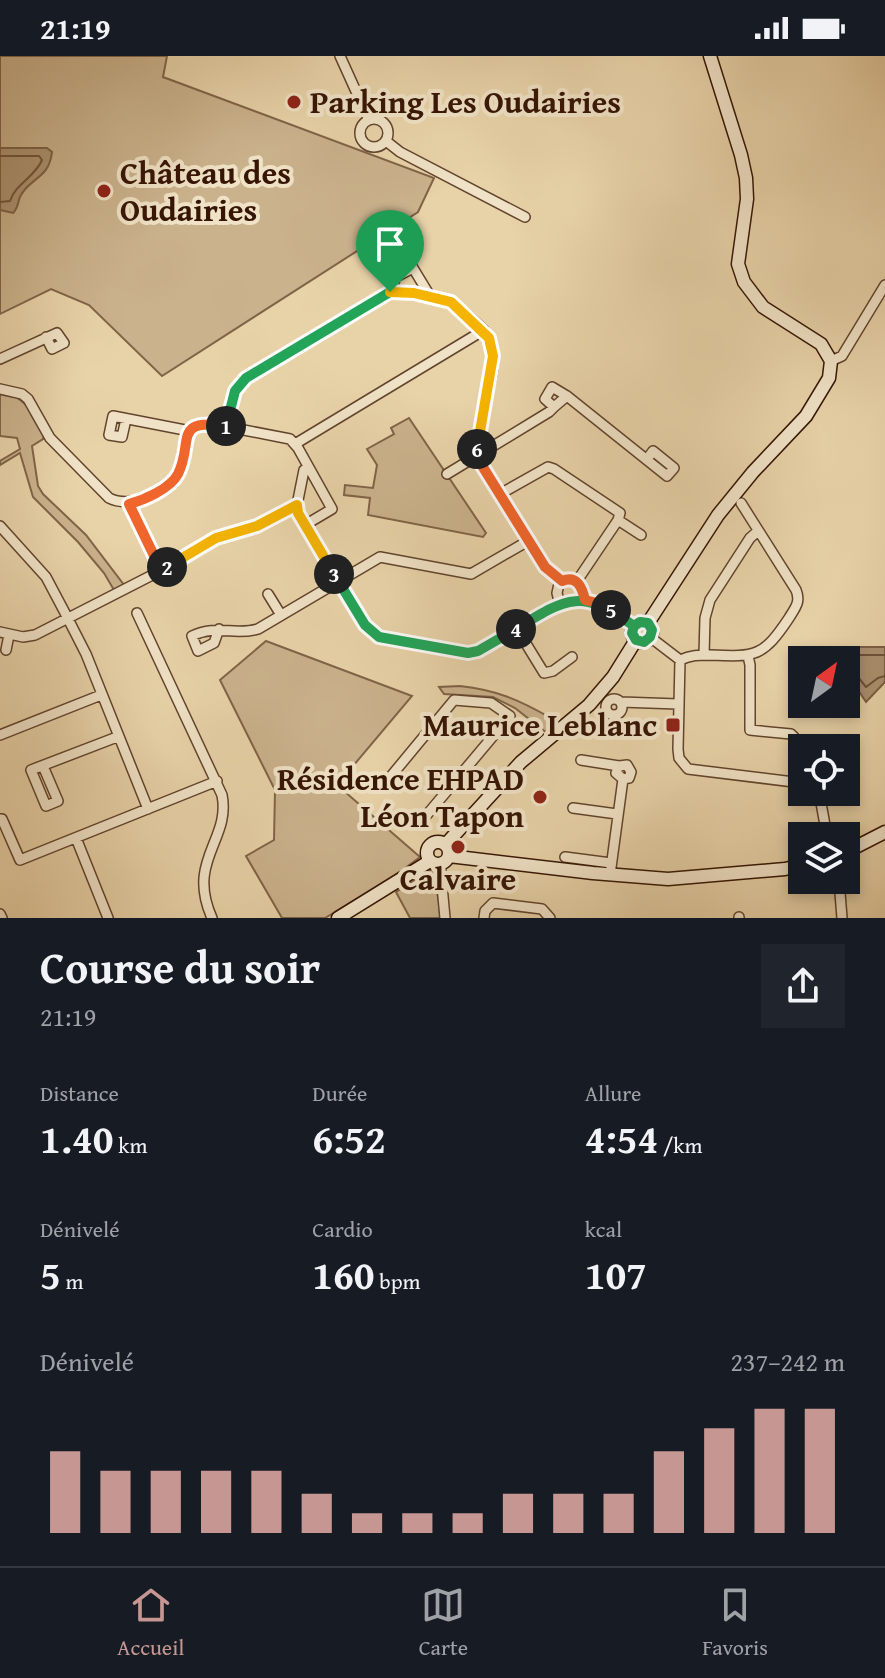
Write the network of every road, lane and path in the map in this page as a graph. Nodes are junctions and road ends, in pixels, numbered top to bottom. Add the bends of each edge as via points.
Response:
1 (340, 56) edge
2 (710, 56) edge
3 (369, 120) junction
4 (386, 141) junction
5 (525, 217) dead end
6 (402, 251) dead end
7 (413, 268) junction
8 (885, 285) edge
9 (390, 292) junction
10 (430, 296) junction
11 (484, 330) junction
12 (46, 337) dead end
13 (0, 359) edge
14 (831, 361) junction
15 (0, 389) edge
16 (567, 396) junction
17 (554, 407) junction
18 (126, 419) dead end
19 (228, 426) junction
20 (190, 431) junction
21 (295, 444) junction
22 (478, 454) junction
23 (647, 459) dead end
24 (308, 467) junction
25 (447, 474) dead end
26 (500, 494) junction
27 (741, 503) dead end
28 (129, 504) junction
29 (297, 505) junction
30 (618, 520) junction
31 (305, 525) junction
32 (0, 526) edge
33 (758, 531) junction
34 (641, 535) dead end
35 (528, 541) junction
36 (161, 570) junction
37 (338, 580) junction
38 (562, 581) junction
39 (577, 581) junction
40 (268, 594) dead end
41 (585, 600) junction
42 (560, 605) junction
43 (137, 613) dead end
44 (281, 615) junction
45 (66, 618) junction
46 (648, 623) junction
47 (634, 626) junction
48 (219, 629) dead end
49 (517, 629) junction
50 (5, 634) edge
51 (650, 637) junction
52 (636, 640) junction
53 (6, 650) dead end
54 (704, 655) junction
55 (748, 656) junction
56 (572, 657) dead end
57 (680, 660) junction
58 (101, 695) junction
59 (621, 702) dead end
60 (678, 704) junction
61 (791, 734) edge
62 (0, 735) edge
63 (117, 737) junction
64 (581, 760) dead end
65 (43, 766) dead end
66 (217, 781) junction
67 (387, 781) dead end
68 (788, 782) edge
69 (573, 808) dead end
70 (148, 809) junction
71 (617, 814) junction
72 (425, 817) dead end
73 (0, 819) edge
74 (885, 832) edge
75 (76, 838) junction
76 (860, 847) edge
77 (441, 856) junction
78 (565, 857) dead end
79 (788, 868) edge
80 (610, 869) junction
81 (840, 894) edge
82 (108, 918) edge
83 (212, 918) edge
84 (338, 918) edge
85 (445, 918) edge
86 (484, 918) edge
87 (550, 918) edge
88 (842, 918) edge

1 - 3 street
2 - 14 street via 746,178 738,248 744,282 763,307 821,344
3 - 4 street via 384,122
3 - 4 street via 361,127 362,139 373,147
4 - 5 street
6 - 7 street
7 - 9 street via 396,277
7 - 10 street
8 - 14 street via 842,356
9 - 10 street
9 - 19 street via 246,378 235,391
10 - 11 street via 451,302
11 - 21 street
11 - 22 street via 493,356
12 - 13 street
14 - 46 street via 829,378 806,416 718,515
15 - 28 street via 28,399 50,438 109,498
16 - 17 street
16 - 17 street via 552,387 545,399
16 - 23 street
17 - 22 street
18 - 20 street
19 - 20 street via 208,423
19 - 21 street via 285,437
20 - 28 street via 173,481
21 - 24 street
22 - 25 street
22 - 26 street
24 - 29 street
24 - 31 street via 332,509
26 - 30 street via 540,470 554,469 618,511
26 - 35 street
27 - 33 street
28 - 36 street
29 - 31 street
29 - 36 street via 257,526 216,538
30 - 34 street
30 - 39 street
31 - 37 street
32 - 45 street via 46,577
33 - 54 street via 710,600
33 - 55 street via 799,597 774,639
35 - 37 street via 471,574 380,557
35 - 38 street
36 - 45 street
37 - 44 street
37 - 49 street via 365,625 379,637 468,653
38 - 39 street
38 - 42 street
39 - 41 street
40 - 44 street
41 - 42 street
41 - 47 street
42 - 49 street
43 - 66 street
44 - 48 street via 253,630
45 - 50 street via 35,635
45 - 58 street
46 - 47 street
46 - 51 street
47 - 52 street
49 - 56 street via 544,673
50 - 53 street
51 - 52 street
51 - 57 street
52 - 77 street via 589,705 521,762
54 - 55 street
54 - 57 street
55 - 61 street via 750,730
57 - 60 street
58 - 62 street
58 - 63 street
59 - 60 street
60 - 68 street via 678,749 688,769
63 - 65 street
63 - 70 street
64 - 71 street via 631,768 631,775 623,779
66 - 70 street
66 - 83 street via 223,811 203,875
67 - 72 street via 454,700 491,703 510,716
69 - 71 street
70 - 75 street
71 - 80 street
73 - 75 street via 20,860
74 - 76 street
75 - 82 street
77 - 80 street
77 - 84 street
77 - 85 street
78 - 80 street
79 - 80 street via 668,879
81 - 88 street
86 - 87 street via 493,903 542,909

